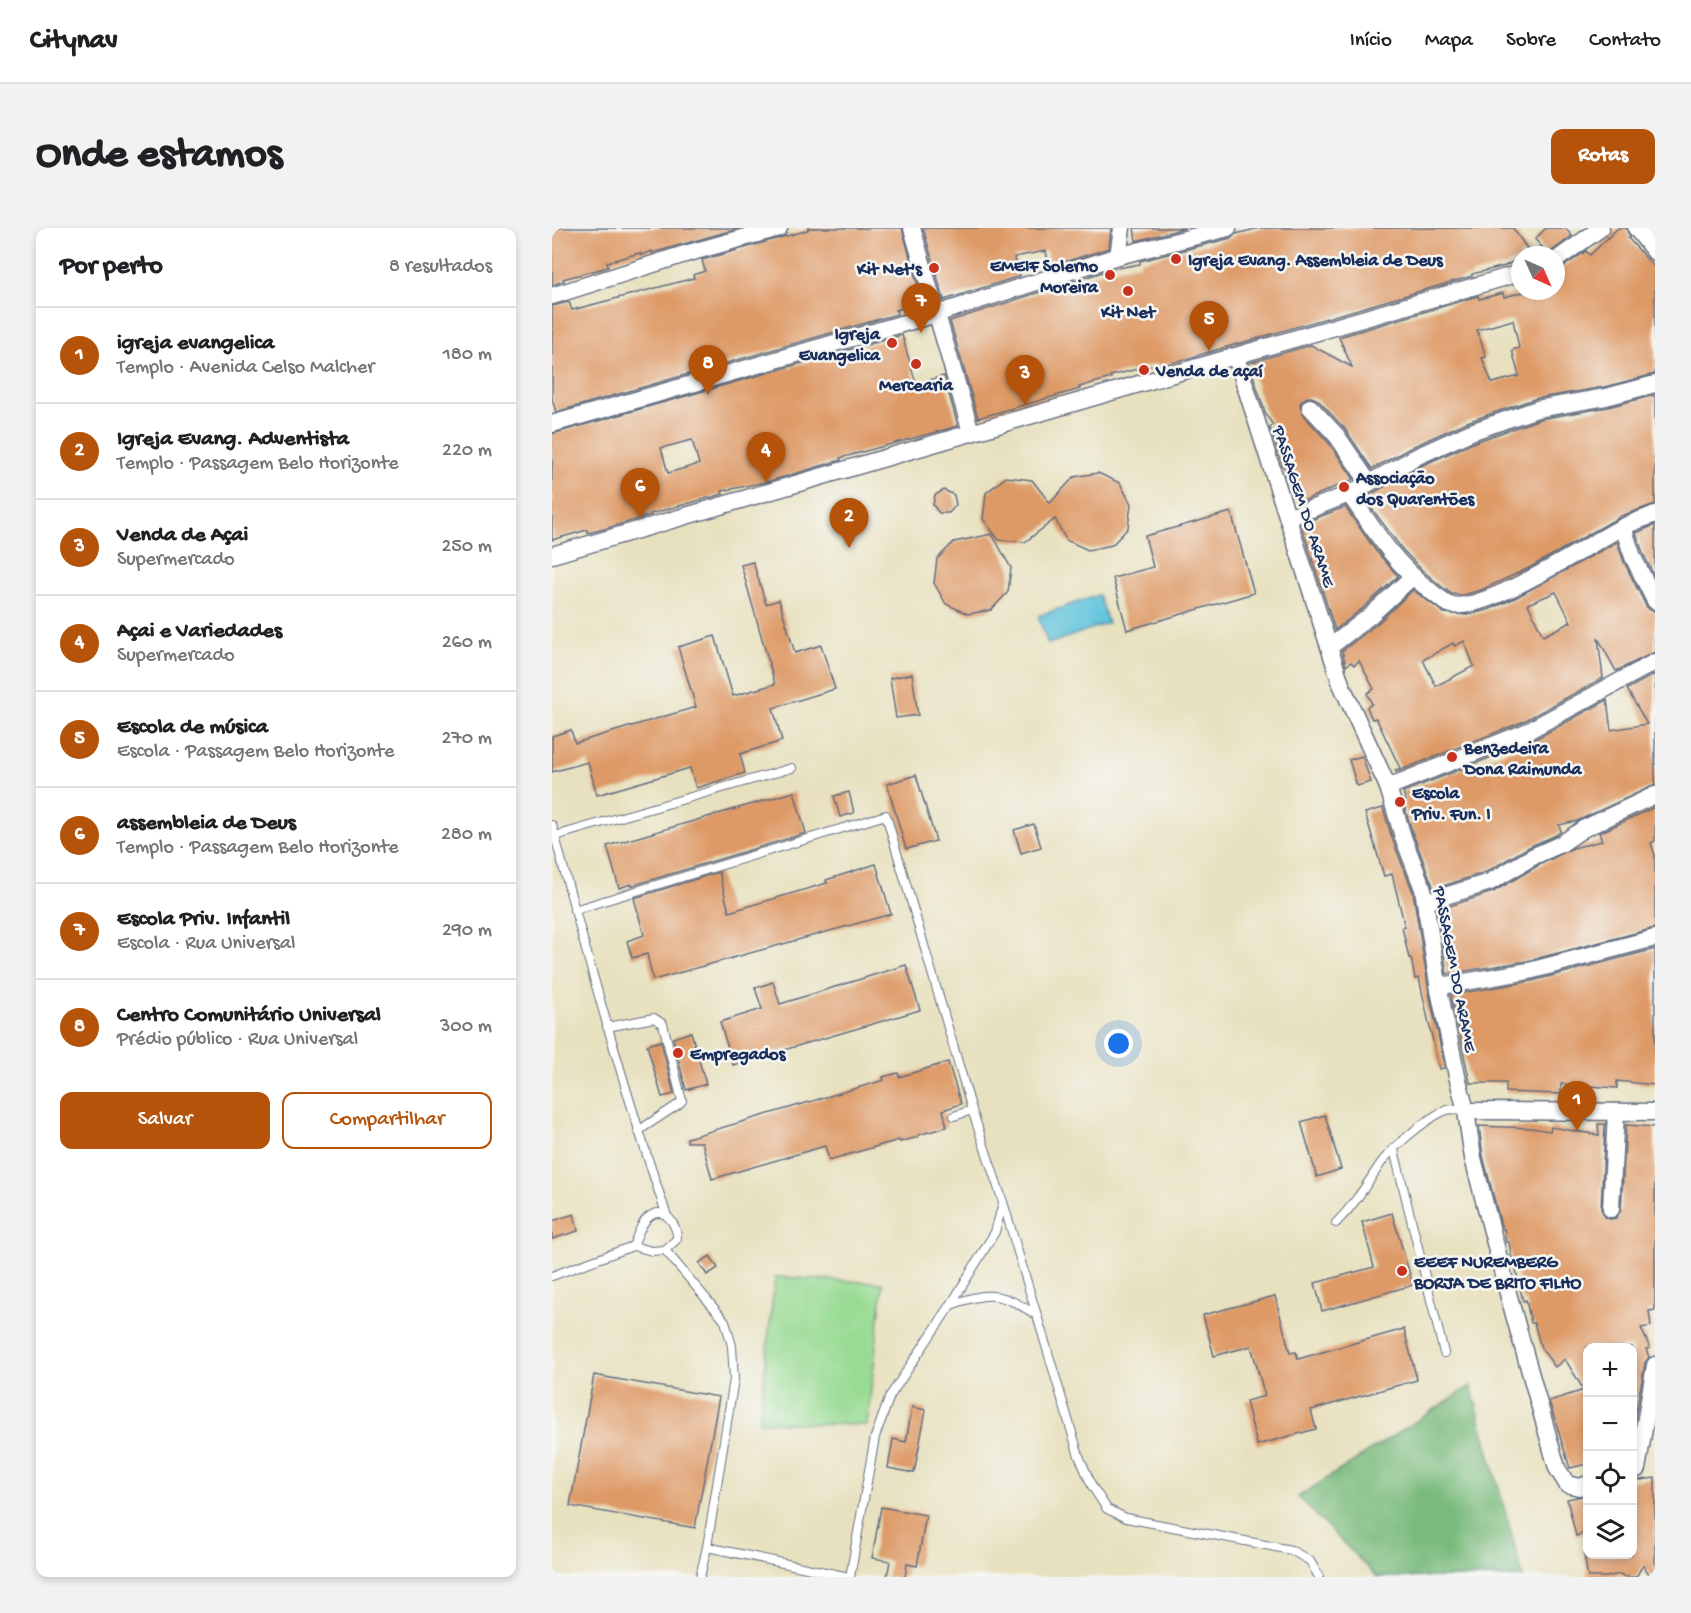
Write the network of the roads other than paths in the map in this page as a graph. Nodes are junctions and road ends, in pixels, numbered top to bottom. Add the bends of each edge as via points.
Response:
1 (779, 228) edge
2 (912, 228) edge
3 (1122, 228) edge
4 (1228, 228) edge
5 (1601, 228) edge
6 (1636, 228) edge
7 (1655, 252) edge
8 (1565, 254) edge
9 (1118, 256) junction
10 (1511, 276) edge
11 (552, 296) edge
12 (936, 314) junction
13 (1236, 357) junction
14 (1655, 384) edge
15 (1310, 407) dead end
16 (552, 424) edge
17 (971, 432) junction
18 (1369, 483) junction
19 (1349, 494) junction
20 (1655, 514) edge
21 (1288, 518) junction
22 (1623, 527) junction
23 (552, 555) edge
24 (1412, 577) junction
25 (1655, 601) edge
26 (1330, 647) junction
27 (1655, 662) edge
28 (792, 768) dead end
29 (1388, 787) junction
30 (1655, 795) edge
31 (552, 825) edge
32 (555, 836) junction
33 (574, 910) junction
34 (1426, 916) junction
35 (1655, 938) edge
36 (1439, 990) junction
37 (607, 1027) junction
38 (972, 1110) junction
39 (1466, 1111) junction
40 (1616, 1112) junction
41 (1655, 1112) edge
42 (954, 1116) dead end
43 (638, 1131) junction
44 (1394, 1150) junction
45 (1003, 1202) junction
46 (1611, 1209) dead end
47 (667, 1216) junction
48 (1336, 1223) dead end
49 (633, 1246) junction
50 (665, 1250) junction
51 (552, 1276) edge
52 (950, 1306) junction
53 (1038, 1316) junction
54 (1444, 1353) dead end
55 (1655, 1365) edge
56 (1637, 1460) edge
57 (1655, 1464) edge
58 (1637, 1469) edge
59 (1583, 1486) edge
60 (707, 1547) junction
61 (700, 1577) edge
62 (850, 1577) edge
63 (1319, 1577) edge

1 - 11 street
2 - 12 street
3 - 9 street
4 - 9 street
5 - 8 street
6 - 7 street
9 - 12 street
10 - 13 street
12 - 16 street
12 - 17 street
13 - 17 street
13 - 21 street, PASSAGEM DO ARAME
14 - 18 street via 1526,413 1471,432
15 - 18 street via 1337,436
17 - 23 street
18 - 19 street
19 - 21 street
19 - 24 street via 1390,554
20 - 22 street
21 - 26 street, PASSAGEM DO ARAME
22 - 24 street via 1477,604 1451,604
22 - 25 street
24 - 26 street
26 - 29 street, PASSAGEM DO ARAME via 1341,684
27 - 29 street via 1526,732
28 - 32 lane
29 - 34 street, PASSAGEM DO ARAME via 1423,889
30 - 34 street via 1583,829 1490,882 1426,902
31 - 32 lane
32 - 33 lane
33 - 37 lane
33 - 38 lane via 886,815
34 - 36 street, PASSAGEM DO ARAME
35 - 36 street
36 - 39 street, PASSAGEM DO ARAME
37 - 43 lane
37 - 43 lane via 654,1018 663,1024 682,1101
38 - 42 lane
38 - 45 lane
39 - 40 street
39 - 44 lane via 1449,1109 1427,1121
39 - 59 street, PASSAGEM DO ARAME via 1485,1206 1557,1467 1567,1484
40 - 41 street
40 - 46 street
43 - 47 lane
44 - 48 lane
44 - 54 lane
45 - 52 lane via 994,1232
45 - 53 lane
47 - 49 lane via 650,1216
47 - 50 lane via 675,1223 678,1234 674,1244
49 - 50 lane
49 - 51 lane
50 - 60 lane via 725,1322 732,1346 734,1379
52 - 53 lane via 973,1297 994,1295 1016,1302
52 - 62 lane via 890,1396 882,1416
53 - 63 lane via 1079,1456 1107,1509 1126,1518 1291,1550 1310,1562
55 - 56 street
57 - 58 street
60 - 61 lane
60 - 62 lane

